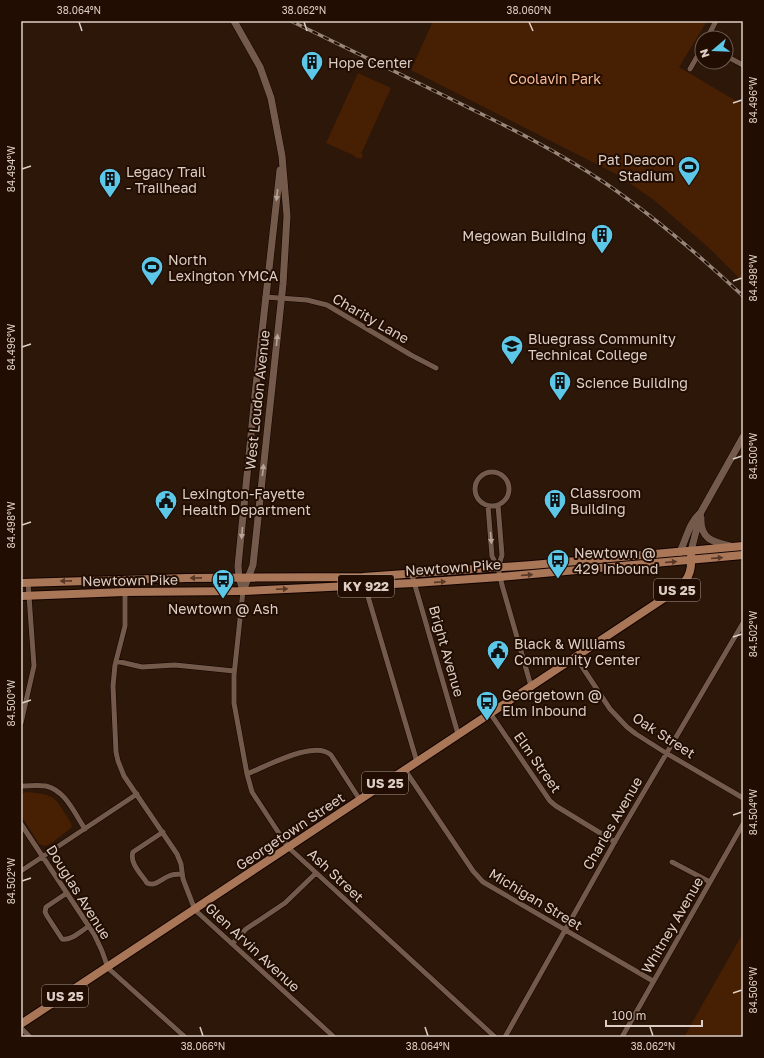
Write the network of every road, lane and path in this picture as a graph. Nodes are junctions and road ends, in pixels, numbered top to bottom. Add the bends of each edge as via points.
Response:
1 (234, 21) edge
2 (716, 21) edge
3 (711, 30) edge
4 (734, 60) edge
5 (694, 62) edge
6 (743, 65) edge
7 (690, 69) dead end
8 (282, 156) junction
9 (266, 297) junction
10 (281, 299) junction
11 (436, 368) dead end
12 (743, 437) edge
13 (498, 505) junction
14 (488, 506) junction
15 (701, 512) junction
16 (733, 546) junction
17 (743, 546) edge
18 (691, 551) junction
19 (680, 552) junction
20 (743, 555) edge
21 (691, 560) junction
22 (498, 568) junction
23 (412, 575) junction
24 (239, 577) junction
25 (363, 577) junction
26 (500, 577) junction
27 (249, 578) junction
28 (25, 582) edge
29 (414, 584) junction
30 (365, 586) junction
31 (243, 591) junction
32 (125, 592) junction
33 (25, 596) edge
34 (743, 623) edge
35 (575, 656) junction
36 (116, 662) junction
37 (234, 671) junction
38 (531, 686) junction
39 (490, 713) junction
40 (21, 723) edge
41 (458, 734) junction
42 (666, 753) junction
43 (417, 762) junction
44 (405, 770) junction
45 (247, 774) junction
46 (21, 786) edge
47 (137, 794) junction
48 (743, 798) edge
49 (360, 800) junction
50 (21, 824) edge
51 (743, 824) edge
52 (85, 829) junction
53 (163, 832) junction
54 (615, 842) junction
55 (288, 847) junction
56 (43, 857) junction
57 (672, 862) dead end
58 (21, 871) edge
59 (316, 873) junction
60 (182, 874) junction
61 (710, 882) junction
62 (67, 893) junction
63 (195, 910) junction
64 (89, 926) junction
65 (566, 930) junction
66 (232, 944) junction
67 (108, 968) junction
68 (653, 982) junction
69 (21, 1024) edge
70 (21, 1028) edge
71 (30, 1037) edge
72 (185, 1037) edge
73 (334, 1037) edge
74 (495, 1037) edge
75 (505, 1037) edge
76 (622, 1037) edge

1 - 8 main road, West Loudon Avenue via 267,83
2 - 3 street
4 - 6 street
5 - 7 street
8 -> 9 main road, West Loudon Avenue
8 - 10 main road, West Loudon Avenue via 287,216
9 - 10 street, Charity Lane
9 -> 24 main road, West Loudon Avenue via 238,566
10 - 11 street, Charity Lane via 307,300 328,306
27 -> 10 main road, West Loudon Avenue via 253,566
12 - 15 main road
13 - 14 street
13 - 14 street via 506,500 510,488 504,477 494,472 483,475 476,484 476,496
13 - 22 street via 502,555
14 -> 22 street via 492,556
15 - 16 main road via 702,530 707,538
15 - 18 main road
15 - 19 main road via 689,526
16 - 17 main road, Newtown Pike
16 - 18 main road, Newtown Pike
18 - 19 main road, Newtown Pike / KY 922
18 - 21 main road, Georgetown Street / US 25
19 - 22 main road, Newtown Pike / KY 922
21 -> 20 main road, Newtown Pike / US 25
26 -> 21 main road, Newtown Pike / KY 922
21 - 35 main road, Georgetown Street / US 25 via 692,568 678,589
22 - 23 main road, Newtown Pike / KY 922
22 - 26 street
23 - 25 main road, Newtown Pike / KY 922
23 - 29 street, Bright Avenue
24 - 27 main road, Newtown Pike / KY 922
24 -> 28 main road, Newtown Pike / KY 922
24 - 31 main road, West Loudon Avenue
25 - 27 main road, Newtown Pike / KY 922
25 - 30 street
29 -> 26 main road, Newtown Pike / KY 922
26 - 38 street
27 - 31 main road, West Loudon Avenue
28 - 33 street
29 - 30 main road, Newtown Pike / KY 922
29 - 41 street, Bright Avenue
31 -> 30 main road, Newtown Pike / KY 922
30 - 43 street
31 - 32 main road, Newtown Pike / KY 922
31 - 37 street, Ash Street
32 - 33 main road, Newtown Pike / KY 922
32 - 36 street, Glen Arvin Avenue via 125,626
33 - 40 street via 34,666
34 - 42 street, Charles Avenue
35 - 38 main road, Georgetown Street / US 25
35 - 42 street, Oak Street via 619,719 636,734
36 - 37 street via 142,667 176,665
36 - 47 street, Glen Arvin Avenue via 113,686 116,752 124,776
37 - 45 street, Ash Street via 235,712
38 - 39 main road, Georgetown Street / US 25
39 - 41 main road, Georgetown Street / US 25
39 - 54 street, Elm Street via 550,801
41 - 43 main road, Georgetown Street / US 25
42 - 48 street, Oak Street
42 - 54 street, Charles Avenue
43 - 44 main road, Georgetown Street / US 25
44 - 49 main road, Georgetown Street / US 25
44 - 65 street, Michigan Street via 478,877
45 - 49 street via 299,752 325,750 331,755
45 - 55 street, Ash Street via 252,792
46 - 52 street via 46,786 58,791
47 - 52 street
47 - 53 street, Glen Arvin Avenue
49 - 55 main road, Georgetown Street / US 25
50 - 56 street, Douglas Avenue
51 - 61 street, Whitney Avenue
52 - 56 street
53 - 60 street, Glen Arvin Avenue via 177,854
53 - 60 street via 133,852 133,861 149,884
54 - 65 street, Charles Avenue
55 - 59 street, Ash Street
55 - 63 main road, Georgetown Street / US 25
56 - 58 street
56 - 62 street, Douglas Avenue
57 - 61 street
59 - 66 street via 285,903 246,929
59 - 74 street, Ash Street
60 - 63 street, Glen Arvin Avenue
61 - 68 street, Whitney Avenue
62 - 64 street, Douglas Avenue
62 - 64 street via 46,907 45,912 62,939 71,938
63 - 66 street, Glen Arvin Avenue
63 - 67 main road, Georgetown Street / US 25
64 - 67 street, Douglas Avenue via 99,943
65 - 68 street, Michigan Street
65 - 75 street, Charles Avenue
66 - 73 street, Glen Arvin Avenue
67 - 69 main road, Georgetown Street / US 25
67 - 72 street, Douglas Avenue
68 - 76 street, Whitney Avenue
70 - 71 street

